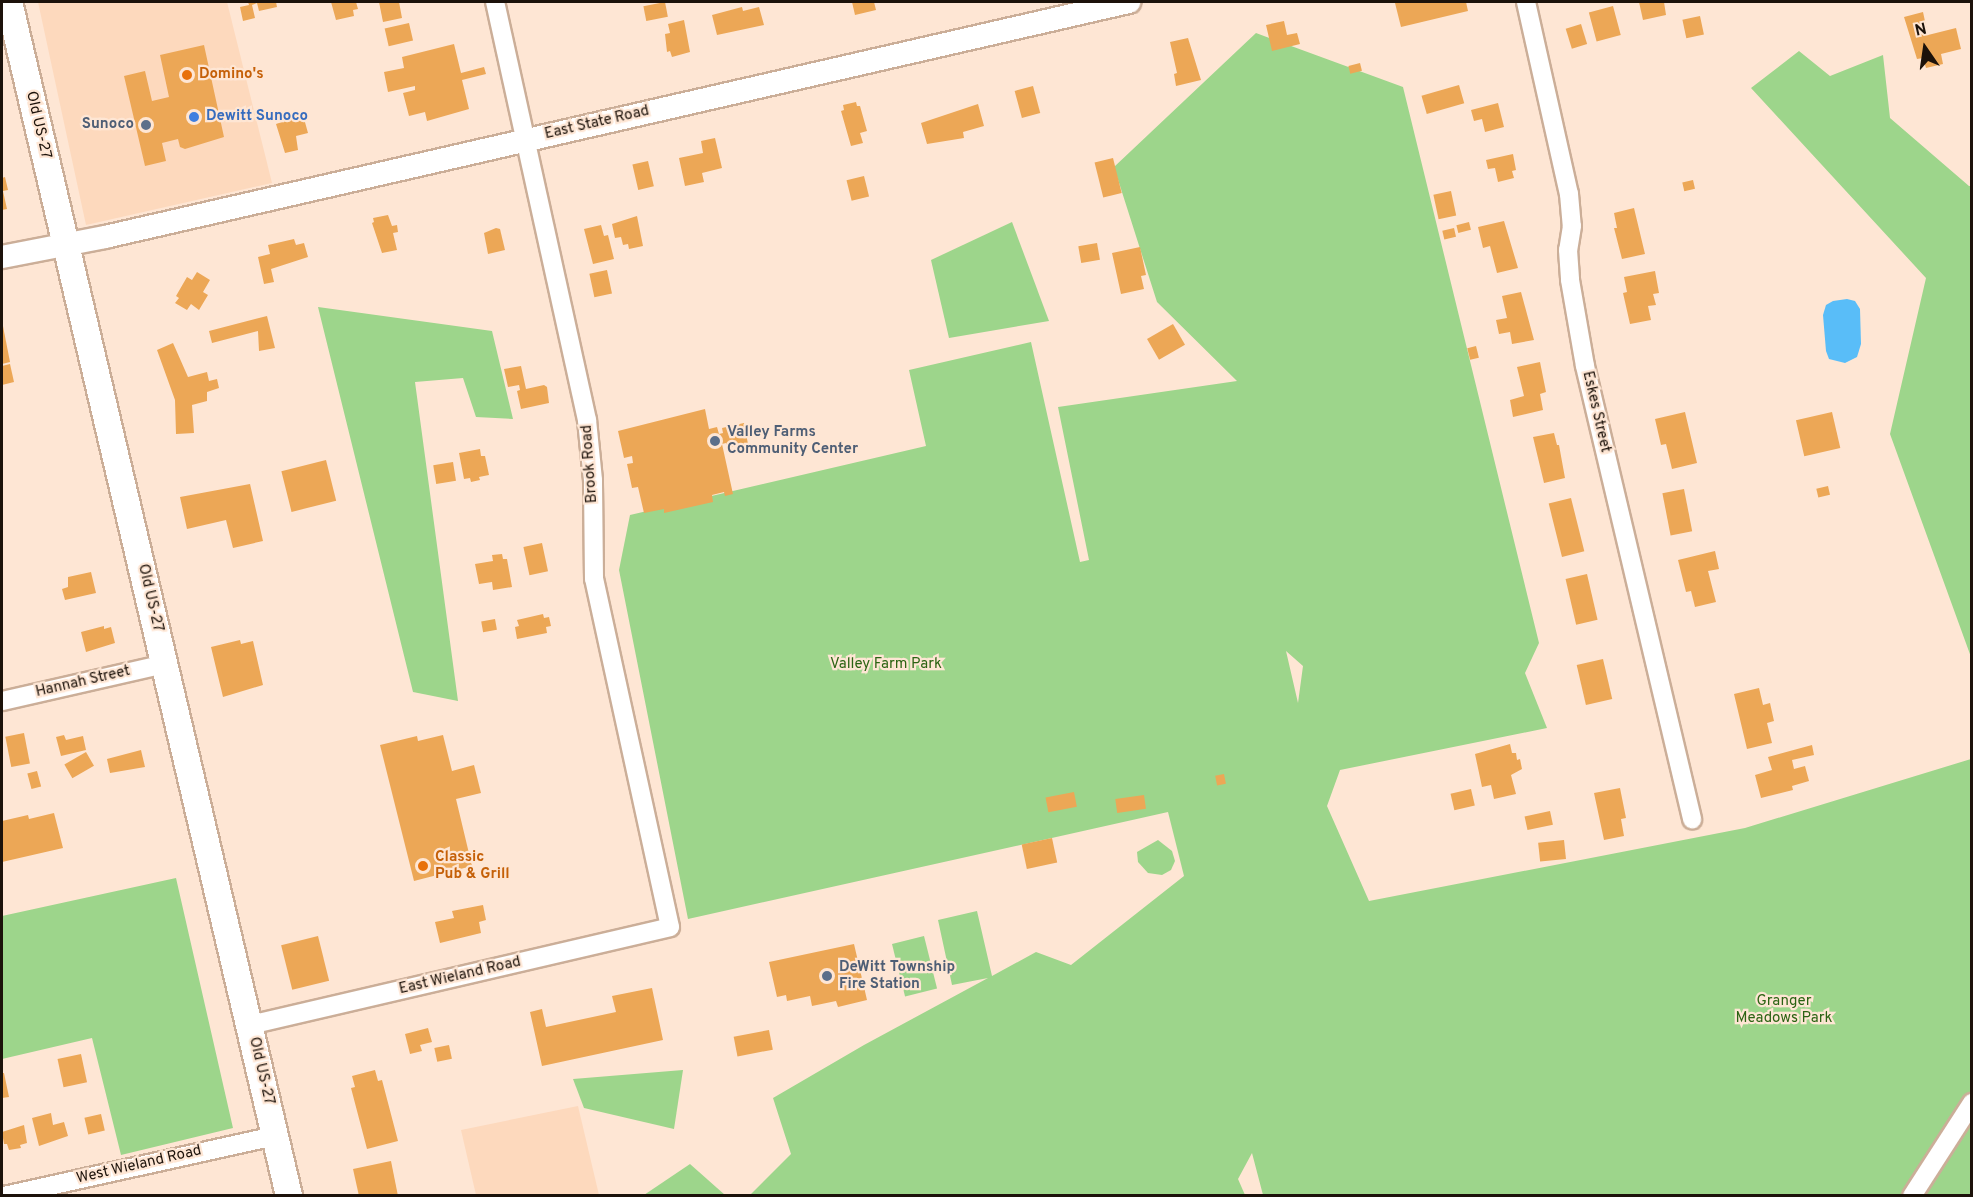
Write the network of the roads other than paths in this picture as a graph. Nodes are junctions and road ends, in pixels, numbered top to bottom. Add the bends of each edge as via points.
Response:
1 (9, 2) edge
2 (495, 2) edge
3 (1121, 2) edge
4 (1526, 2) edge
5 (526, 140) junction
6 (66, 244) junction
7 (2, 257) edge
8 (165, 664) junction
9 (2, 701) edge
10 (1692, 820) dead end
11 (670, 927) joint
12 (250, 1025) junction
13 (1971, 1103) edge
14 (275, 1136) junction
15 (4, 1196) edge
16 (289, 1196) edge
17 (1912, 1196) edge

1 - 6 main road, Old US-27
2 - 5 street, Brook Road
3 - 5 street, East State Road
4 - 10 street, Eskes Street via 1569,194 1570,280 1585,366
5 - 6 street, East State Road
5 - 11 street, Brook Road via 587,420 593,480 594,579
6 - 7 street, East State Road
6 - 8 main road, Old US-27
8 - 9 street, Hannah Street
8 - 12 main road, Old US-27
11 - 12 street, East Wieland Road
12 - 14 main road, Old US-27
13 - 17 street
14 - 15 street, West Wieland Road
14 - 16 main road, Old US-27

